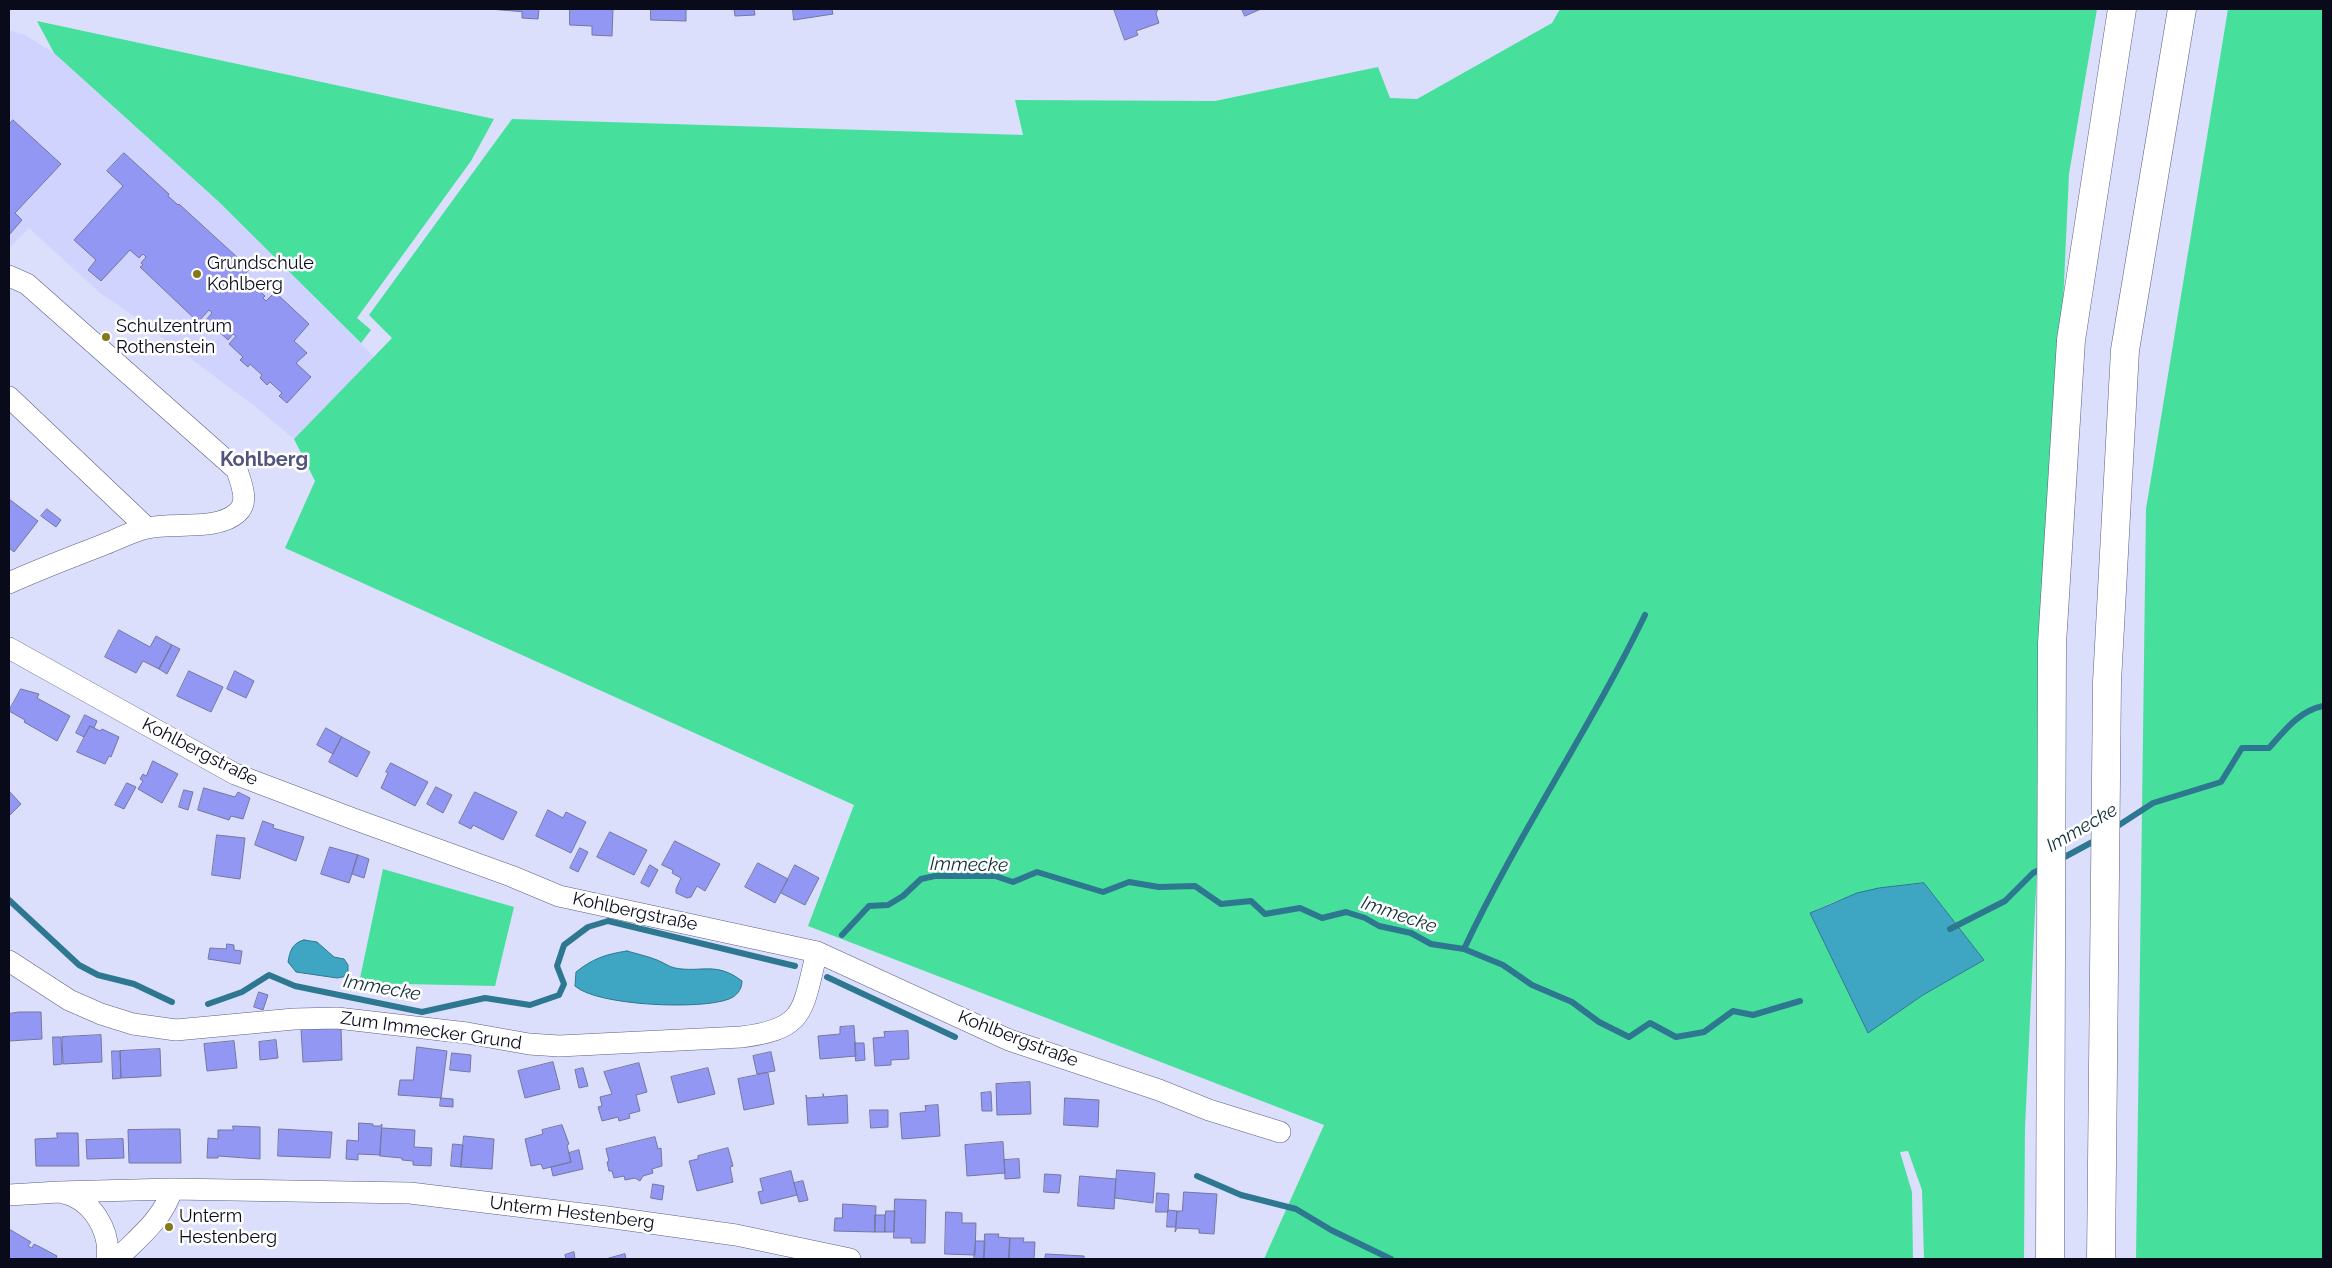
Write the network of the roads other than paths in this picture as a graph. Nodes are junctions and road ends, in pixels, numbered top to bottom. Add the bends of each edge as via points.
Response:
1 (2122, 9) edge
2 (2182, 9) edge
3 (9, 276) edge
4 (9, 396) edge
5 (147, 528) junction
6 (9, 583) edge
7 (9, 648) edge
8 (817, 952) junction
9 (9, 961) edge
10 (1280, 1132) dead end
11 (172, 1189) junction
12 (58, 1192) junction
13 (9, 1195) edge
14 (107, 1259) edge
15 (117, 1259) edge
16 (850, 1259) edge
17 (2050, 1259) edge
18 (2101, 1259) edge

1 - 17 highway via 2071,340 2052,644
2 - 18 highway via 2125,350 2107,682
3 - 5 street via 27,284 236,470 244,504 238,513 202,524
4 - 5 street
5 - 6 street
7 - 8 street, Kohlbergstraße via 235,774 351,818 559,896
8 - 9 street, Zum Immecker Grund via 801,1008 787,1026 765,1034 559,1046 337,1018 176,1030 133,1024 69,1000
8 - 10 street, Kohlbergstraße via 1009,1040
11 - 12 street, Unterm Hestenberg
11 - 15 street via 162,1213
11 - 16 street, Unterm Hestenberg via 410,1193 736,1235
12 - 13 street, Unterm Hestenberg
12 - 14 street, Unterm Hestenberg via 83,1202 98,1218 106,1236

